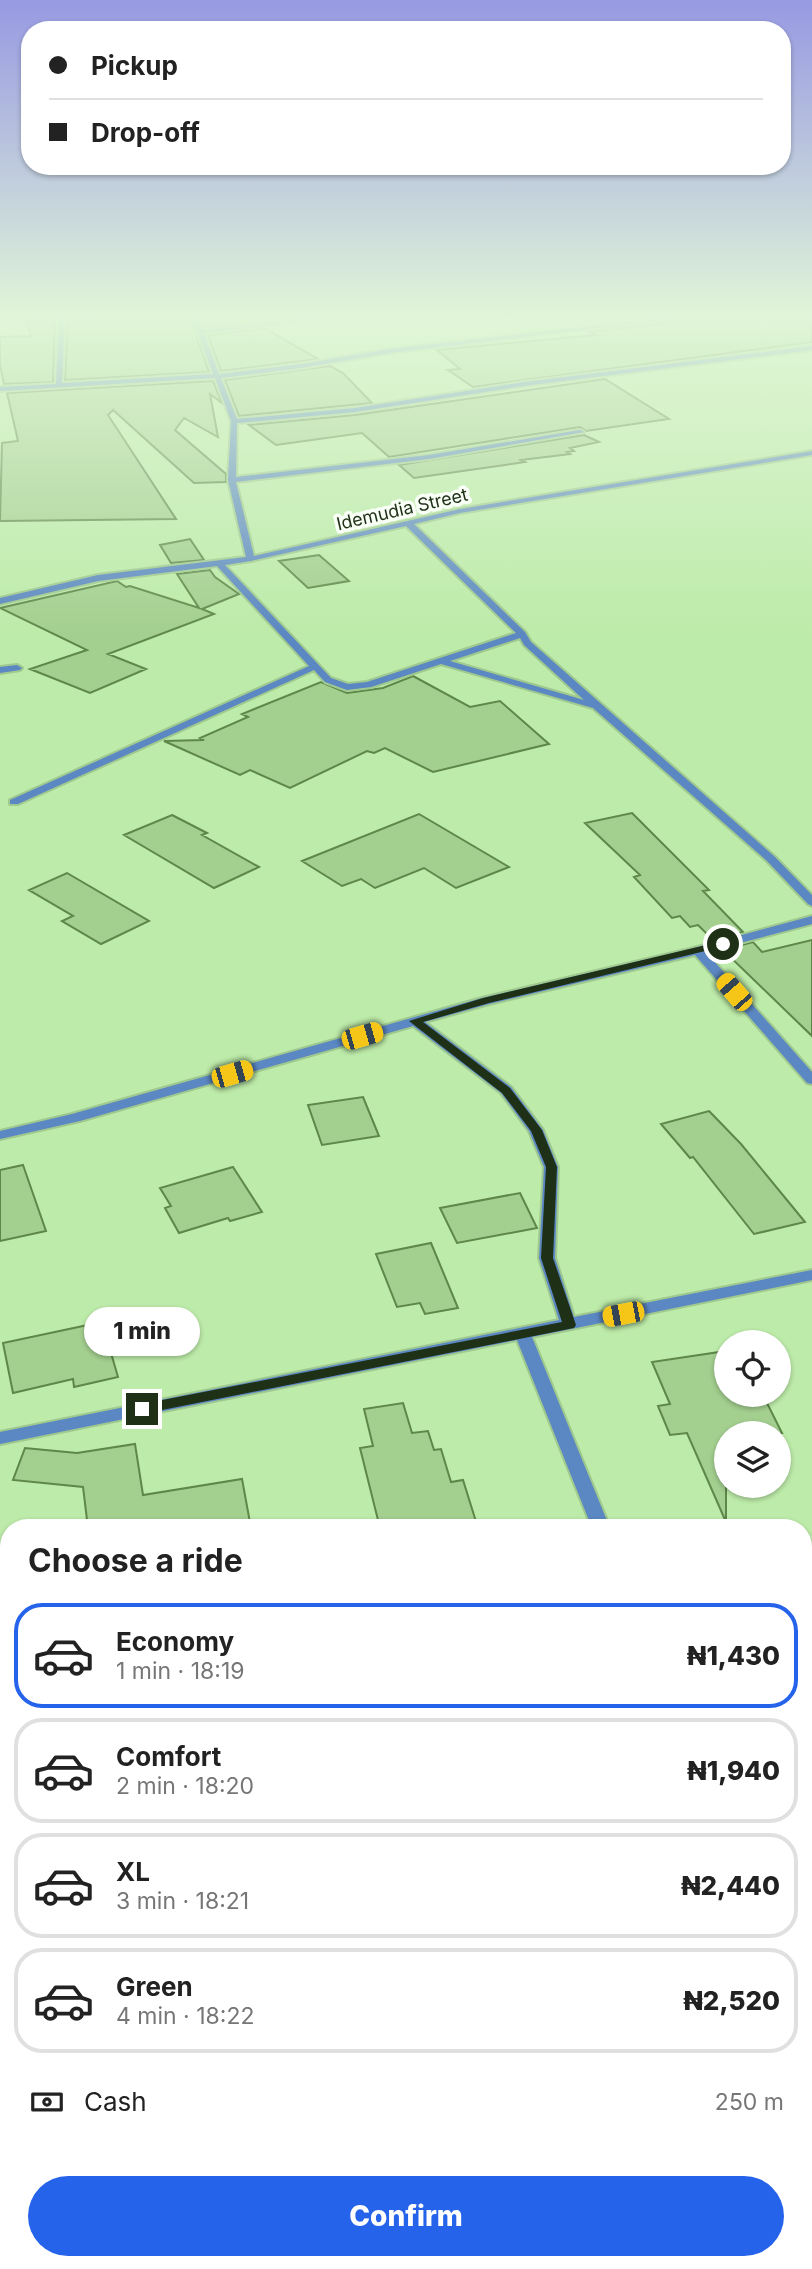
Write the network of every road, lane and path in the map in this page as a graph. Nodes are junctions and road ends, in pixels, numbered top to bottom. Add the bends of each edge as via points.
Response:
1 (234, 424) edge
2 (580, 432) dead end
3 (812, 453) edge
4 (232, 480) junction
5 (408, 523) junction
6 (251, 559) junction
7 (219, 563) junction
8 (0, 601) edge
9 (522, 634) junction
10 (441, 661) junction
11 (316, 666) junction
12 (17, 668) dead end
13 (0, 670) edge
14 (597, 706) junction
15 (14, 802) dead end
16 (812, 902) edge
17 (812, 920) edge
18 (698, 951) junction
19 (415, 1021) junction
20 (812, 1080) edge
21 (0, 1135) edge
22 (812, 1275) edge
23 (569, 1325) junction
24 (523, 1334) junction
25 (0, 1438) edge
26 (597, 1519) edge

1 - 4 street
2 - 4 street via 429,457
3 - 5 street, Idemudia Street via 460,510
4 - 6 street
5 - 6 street, Idemudia Street
5 - 9 street
6 - 7 street, Idemudia Street
7 - 8 street, Idemudia Street via 98,578
7 - 11 street
9 - 10 street
9 - 14 street
10 - 11 street via 358,687 334,684
10 - 14 street
11 - 15 street
12 - 13 street
14 - 16 street via 771,859
17 - 18 street
18 - 19 street
18 - 20 street
19 - 21 street
19 - 23 street via 506,1090 536,1130 551,1167 547,1258
22 - 23 street
23 - 24 street
24 - 25 street
24 - 26 street

